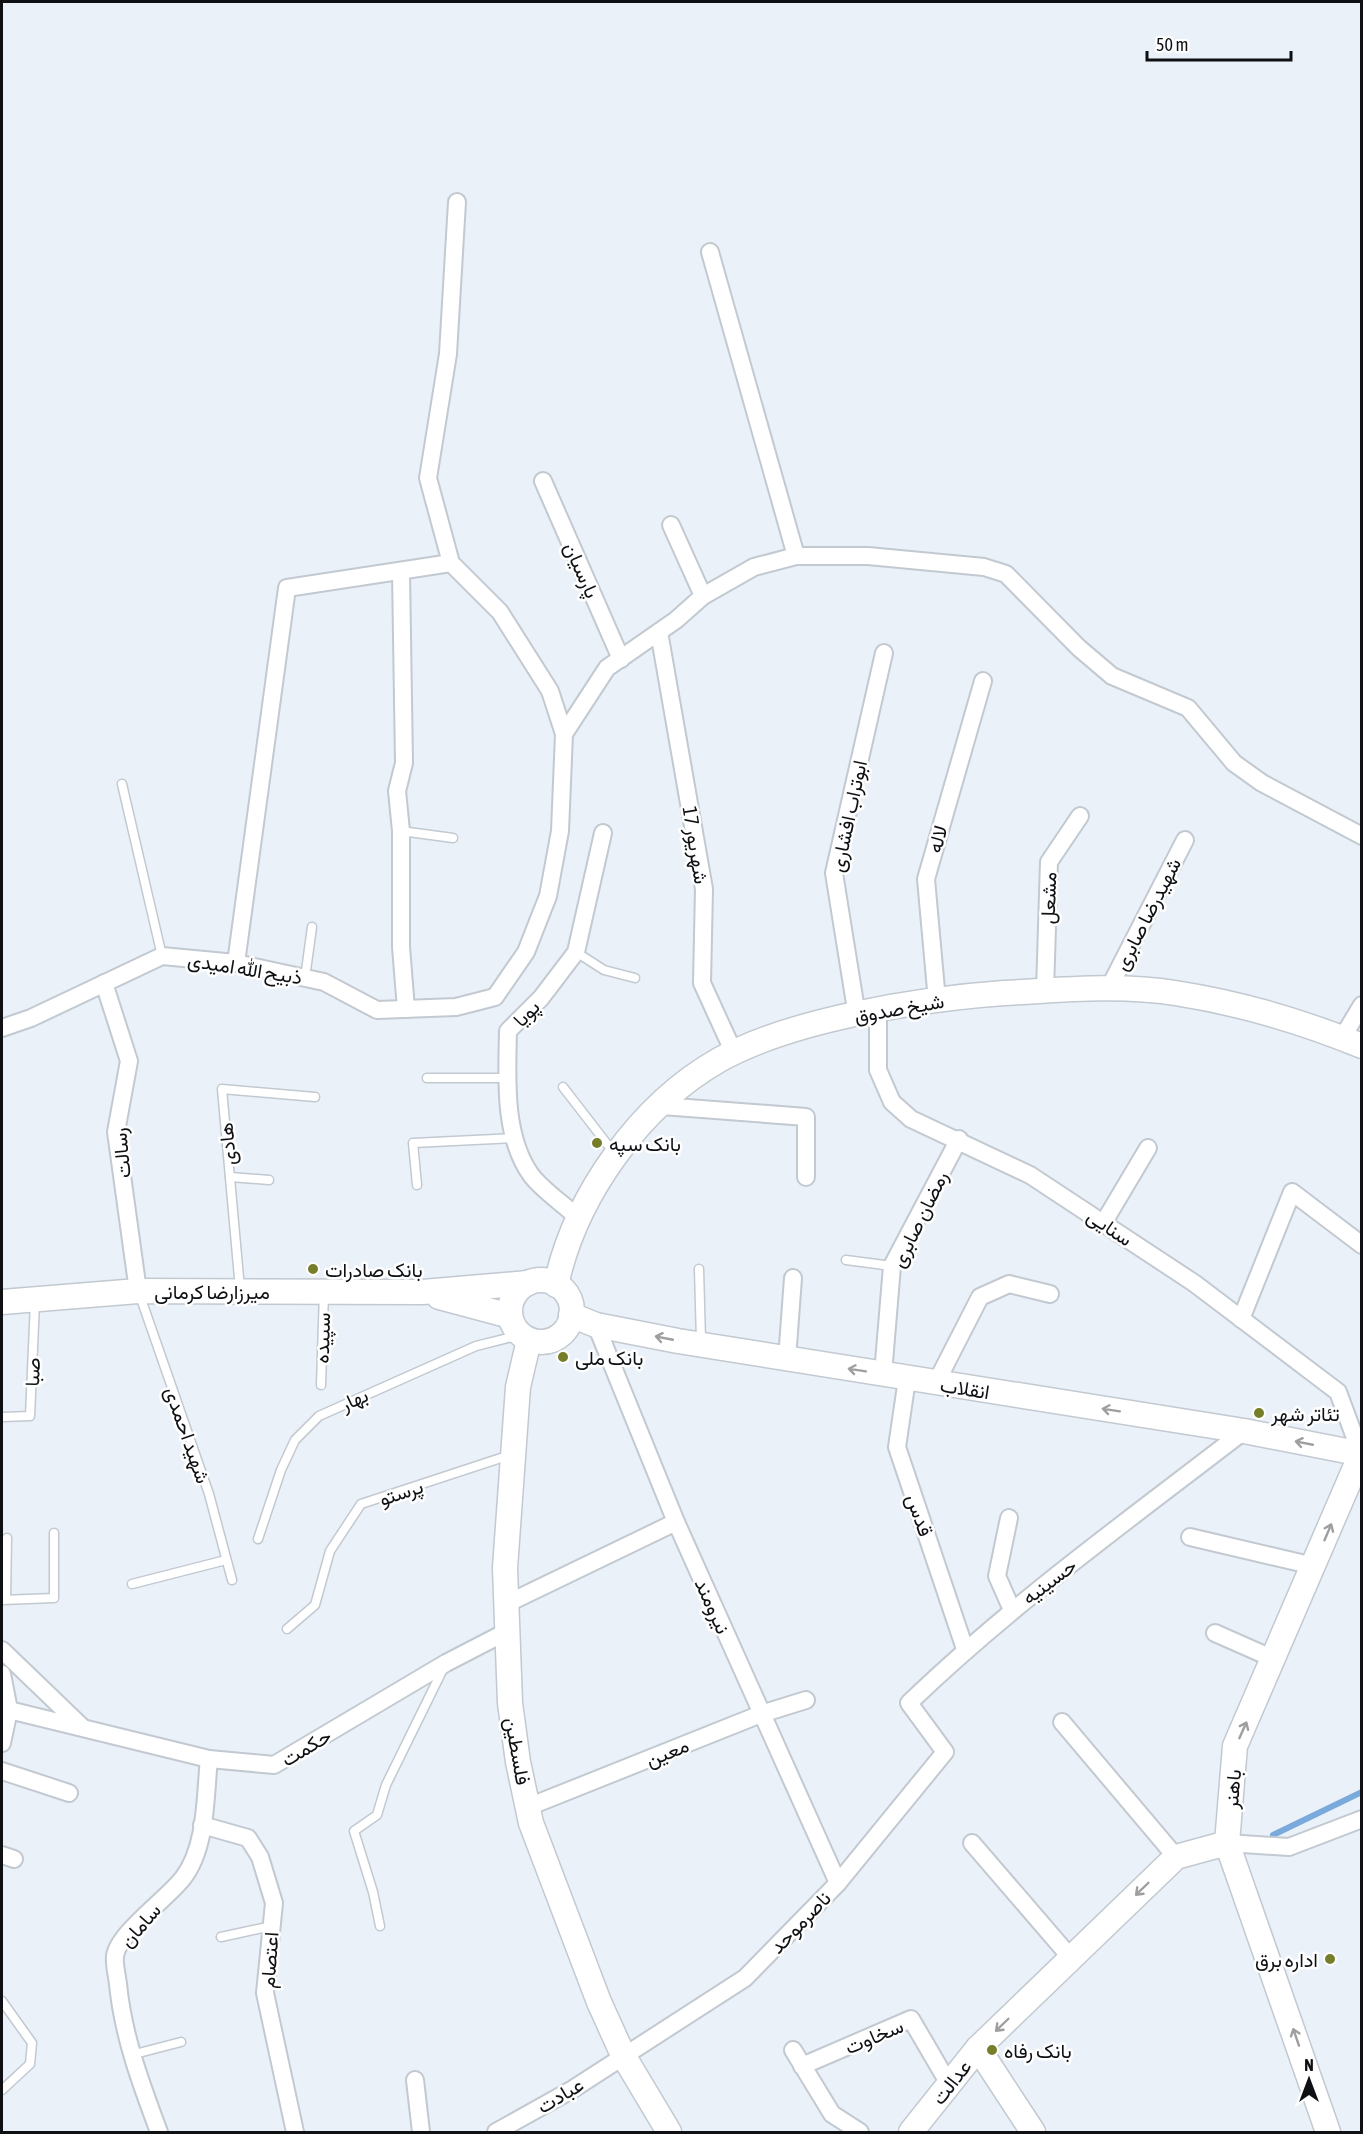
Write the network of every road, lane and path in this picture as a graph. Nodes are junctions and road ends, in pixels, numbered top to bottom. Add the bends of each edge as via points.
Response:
1 (457, 202) dead end
2 (710, 252) dead end
3 (543, 481) dead end
4 (671, 525) dead end
5 (796, 556) junction
6 (451, 563) junction
7 (401, 572) junction
8 (703, 596) junction
9 (659, 632) junction
10 (884, 653) dead end
11 (621, 659) junction
12 (983, 681) dead end
13 (564, 734) junction
14 (122, 784) dead end
15 (1080, 816) dead end
16 (401, 831) junction
17 (603, 833) dead end
18 (1362, 836) edge
19 (453, 838) dead end
20 (1185, 840) dead end
21 (312, 927) dead end
22 (576, 952) junction
23 (162, 956) junction
24 (236, 963) junction
25 (305, 978) junction
26 (635, 978) dead end
27 (104, 983) junction
28 (1109, 988) junction
29 (1045, 991) junction
30 (937, 1001) junction
31 (1362, 1005) edge
32 (406, 1009) junction
33 (867, 1013) junction
34 (2, 1028) edge
35 (1352, 1042) edge
36 (735, 1053) junction
37 (427, 1078) dead end
38 (507, 1078) junction
39 (563, 1087) dead end
40 (315, 1097) dead end
41 (662, 1106) junction
42 (514, 1138) junction
43 (959, 1140) junction
44 (1148, 1148) dead end
45 (616, 1156) junction
46 (230, 1177) junction
47 (806, 1177) dead end
48 (269, 1180) dead end
49 (417, 1185) dead end
50 (578, 1218) junction
51 (1104, 1222) junction
52 (1362, 1245) edge
53 (846, 1260) dead end
54 (892, 1266) junction
55 (699, 1269) dead end
56 (793, 1278) dead end
57 (528, 1283) junction
58 (556, 1285) junction
59 (138, 1291) junction
60 (240, 1291) junction
61 (324, 1291) junction
62 (423, 1292) junction
63 (1050, 1294) dead end
64 (35, 1300) junction
65 (2, 1302) edge
66 (571, 1315) junction
67 (1241, 1319) junction
68 (596, 1325) junction
69 (520, 1330) junction
70 (701, 1345) junction
71 (786, 1359) junction
72 (895, 1377) junction
73 (936, 1383) junction
74 (321, 1385) dead end
75 (2, 1417) edge
76 (1244, 1431) junction
77 (513, 1454) junction
78 (1361, 1454) edge
79 (1009, 1518) dead end
80 (676, 1522) junction
81 (54, 1533) dead end
82 (1190, 1537) dead end
83 (7, 1538) dead end
84 (258, 1539) dead end
85 (225, 1560) junction
86 (1314, 1566) junction
87 (232, 1580) dead end
88 (132, 1584) dead end
89 (4, 1600) edge
90 (504, 1605) junction
91 (1012, 1610) junction
92 (287, 1629) dead end
93 (506, 1632) junction
94 (1215, 1632) dead end
95 (965, 1649) junction
96 (2, 1650) edge
97 (1274, 1659) junction
98 (446, 1663) junction
99 (2, 1674) edge
100 (806, 1700) dead end
101 (9, 1710) junction
102 (761, 1714) junction
103 (1062, 1722) dead end
104 (84, 1728) junction
105 (2, 1741) edge
106 (945, 1752) joint
107 (209, 1759) junction
108 (2, 1771) edge
109 (69, 1793) dead end
110 (528, 1807) junction
111 (1362, 1819) edge
112 (202, 1825) junction
113 (972, 1843) dead end
114 (1227, 1843) junction
115 (1176, 1857) junction
116 (838, 1882) junction
117 (272, 1926) junction
118 (380, 1926) dead end
119 (221, 1937) dead end
120 (1071, 1958) junction
121 (2, 2001) edge
122 (181, 2042) dead end
123 (978, 2048) junction
124 (793, 2050) dead end
125 (131, 2055) junction
126 (623, 2055) junction
127 (802, 2066) junction
128 (415, 2080) dead end
129 (950, 2084) junction
130 (1312, 2084) junction
131 (2, 2090) edge
132 (159, 2133) edge
133 (295, 2133) edge
134 (421, 2133) edge
135 (496, 2133) edge
136 (669, 2133) edge
137 (860, 2133) edge
138 (911, 2133) edge
139 (1033, 2133) edge
140 (1310, 2133) edge
141 (1328, 2133) edge

1 - 6 street via 448,354 428,478
2 - 5 street
3 - 11 street, پارسیان
4 - 8 street
5 - 8 street via 754,567
5 - 18 street via 868,556 984,567 1006,574 1112,676 1188,708 1234,763 1262,783
6 - 7 street
6 - 13 street via 500,612 550,691
7 - 16 street via 404,763 397,791
7 - 24 street via 287,588
8 - 9 street
9 - 11 street
9 - 36 street, 17 شهریور via 704,890 702,984
10 - 33 street, ابوتراب افشاری via 834,873
11 - 13 street via 607,668
12 - 30 street, لاله via 926,879
13 - 32 street, ذبیح الله امیدی via 560,831 548,897 526,952 495,997 456,1007
14 - 23 lane
15 - 29 street, مشعل via 1049,861
16 - 19 lane
16 - 32 street via 401,947
17 - 22 street, پویا
20 - 28 street, شهیدرضا صابری
21 - 25 lane
22 - 26 lane via 604,970
22 - 38 street, پویا via 541,998 508,1031
23 - 24 street, ذبیح الله امیدی
23 - 27 street, ذبیح الله امیدی
24 - 25 street, ذبیح الله امیدی
25 - 32 street, ذبیح الله امیدی via 324,982 377,1010
27 - 34 street, ذبیح الله امیدی
27 - 59 street, رسالت via 129,1061 116,1132
28 - 29 main road, شیخ صدوق
28 - 35 main road, شیخ صدوق via 1172,992 1220,1001 1260,1010
29 - 30 main road, شیخ صدوق
30 - 33 main road, شیخ صدوق
31 - 35 street
33 - 36 main road, شیخ صدوق via 807,1026
33 - 43 street, سنایی via 878,1070 892,1102 911,1119
36 - 41 main road, شیخ صدوق via 718,1061
37 - 38 lane
38 - 42 street, پویا
39 - 45 lane
40 - 46 lane, هادی via 222,1089
41 - 45 main road, شیخ صدوق
41 - 47 street via 806,1117
42 - 49 lane via 413,1143
42 - 50 street, پویا via 531,1175
43 - 51 street, سنایی via 1030,1175
43 - 54 street, رمضان صابری
44 - 51 street
45 - 50 main road, شیخ صدوق
46 - 48 lane
46 - 60 lane, هادی
50 - 58 main road, شیخ صدوق
51 - 67 street, سنایی
52 - 67 street via 1292,1192
53 - 54 lane
54 - 72 street, رمضان صابری
55 - 70 lane
56 - 71 street
57 - 58 main road
57 - 62 main road
57 - 69 main road via 513,1297
58 - 66 main road via 568,1298
59 - 60 main road, میرزارضا کرمانی
59 - 64 main road, میرزارضا کرمانی
59 - 85 lane, شهید احمدی via 209,1494
60 - 61 main road, میرزارضا کرمانی
61 - 62 main road, میرزارضا کرمانی
61 - 74 lane, سپیده
62 - 69 main road
63 - 73 street via 1010,1284 980,1297
64 - 65 main road, میرزارضا کرمانی
64 - 75 lane, صبا via 30,1416
66 - 68 main road, انقلاب
66 - 69 main road via 569,1324 548,1341
67 - 78 street, سنایی via 1338,1392
70 -> 68 main road, انقلاب
68 - 80 street, نیرومند
69 - 77 main road, فلسطین
69 - 84 lane, بهار via 319,1416 295,1440 280,1470
70 - 71 main road, انقلاب
72 -> 71 main road, انقلاب
72 - 73 main road, انقلاب
72 - 95 street, قدس via 897,1447
76 -> 73 main road, انقلاب
78 -> 76 main road, انقلاب
76 - 91 street, حسینیه
77 - 90 main road, فلسطین
77 - 92 lane, پرستو via 361,1504 330,1551 315,1605
86 -> 78 main road, باهنر
79 - 91 street via 997,1576
80 - 90 street
80 - 102 street, نیرومند
81 - 89 lane via 54,1598
82 - 86 street
83 - 89 lane
85 - 87 lane, شهید احمدی
85 - 88 lane
86 - 97 main road, باهنر
90 - 93 main road, فلسطین
91 - 95 street, حسینیه
93 - 98 street, حکمت
93 - 110 main road, فلسطین via 510,1703
94 - 97 street
95 - 106 street, حسینیه via 909,1703
96 - 104 street, حکمت
114 -> 97 main road, باهنر via 1235,1746
98 - 107 street, حکمت via 274,1765
98 - 118 lane via 386,1785 377,1815 354,1831
99 - 101 street
100 - 102 street, معین
101 - 104 street, حکمت
101 - 105 street
102 - 110 street, معین
102 - 116 street, نیرومند
103 - 115 street
104 - 107 street, حکمت
106 - 116 street, ناصرموحد
107 - 112 street, سامان
108 - 109 street
110 - 126 main road, فلسطین via 566,1919
111 - 114 street via 1289,1847
112 - 117 street, اعتصام via 248,1838 260,1857 274,1903
112 - 125 street, سامان via 184,1877 135,1925 115,1955
113 - 120 street
114 - 115 main road, عدالت
130 -> 114 main road, باهنر
115 -> 120 main road, عدالت
116 - 126 street, ناصرموحد via 746,1978
117 - 119 lane
117 - 133 street, اعتصام via 266,1993
120 -> 123 main road, عدالت
121 - 131 lane via 32,2043 30,2064
122 - 125 lane
123 - 129 main road, عدالت
123 - 139 main road
124 - 127 street
125 - 132 street, سامان
126 - 135 street, عبادت
126 - 136 main road, فلسطین
127 - 129 street, سخاوت via 911,2019
127 - 137 street via 832,2114
128 - 134 street
129 - 138 main road, عدالت
130 - 140 main road
130 - 141 main road, باهنر

